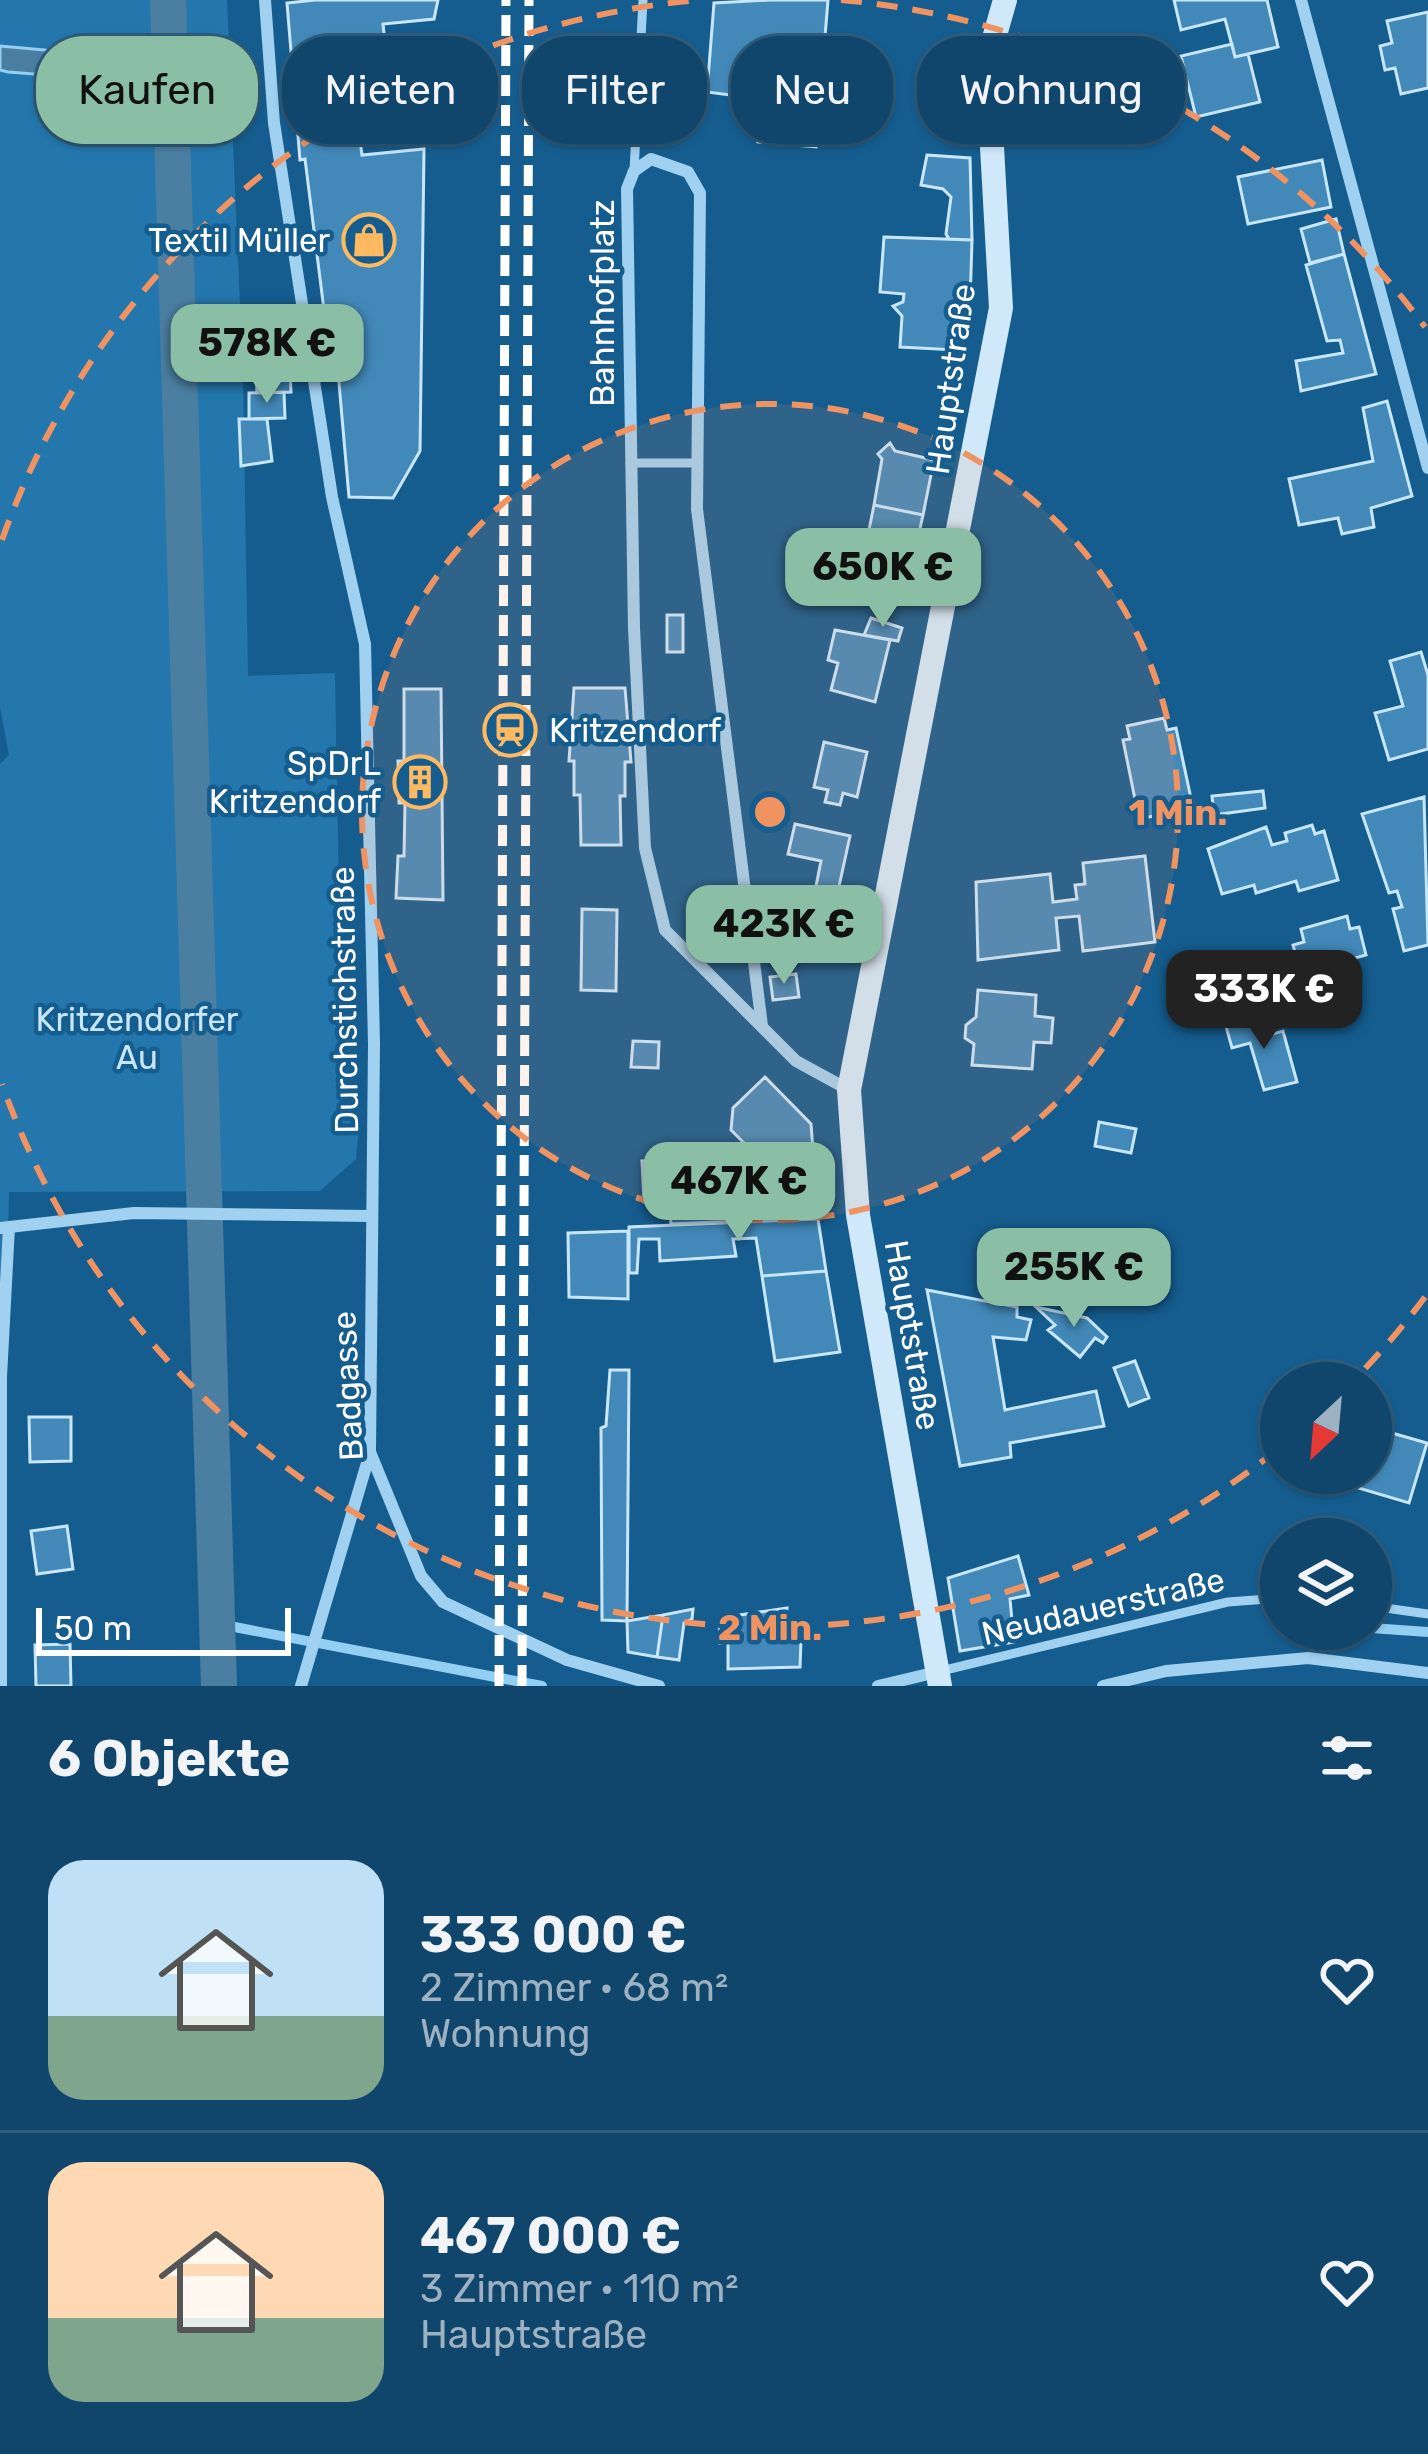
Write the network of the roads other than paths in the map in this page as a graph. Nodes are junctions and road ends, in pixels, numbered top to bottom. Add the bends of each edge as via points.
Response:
1 (265, 0) edge
2 (643, 0) edge
3 (1005, 0) edge
4 (1301, 0) edge
5 (634, 172) junction
6 (630, 463) junction
7 (697, 463) junction
8 (1428, 468) edge
9 (762, 1026) junction
10 (849, 1090) junction
11 (371, 1216) junction
12 (4, 1227) edge
13 (370, 1452) junction
14 (1260, 1600) edge
15 (1392, 1609) edge
16 (1428, 1614) edge
17 (1428, 1673) edge
18 (939, 1679) edge
19 (1, 1686) edge
20 (301, 1686) edge
21 (658, 1686) edge
22 (878, 1686) edge
23 (1103, 1686) edge

1 - 11 street, Durchstichstraße via 274,123 332,497 365,644
2 - 5 lane
3 - 10 main road, Hauptstraße via 993,42 991,129 1000,308
4 - 8 street
5 - 6 street, Bahnhofplatz via 627,189
5 - 7 street, Bahnhofplatz via 651,159 688,172 700,193
6 - 7 lane
6 - 9 street, Bahnhofplatz via 650,869 665,930
7 - 9 street, Bahnhofplatz
9 - 10 street, Bahnhofplatz via 796,1060
10 - 18 main road, Hauptstraße via 858,1214
11 - 12 street via 134,1213
11 - 13 street, Badgasse
12 - 19 street
13 - 20 street
13 - 21 street, Badgasse via 421,1576 443,1602 567,1660
14 - 18 lane, Neudauerstraße
15 - 16 lane
17 - 23 street via 1308,1658 1166,1671
18 - 22 street

